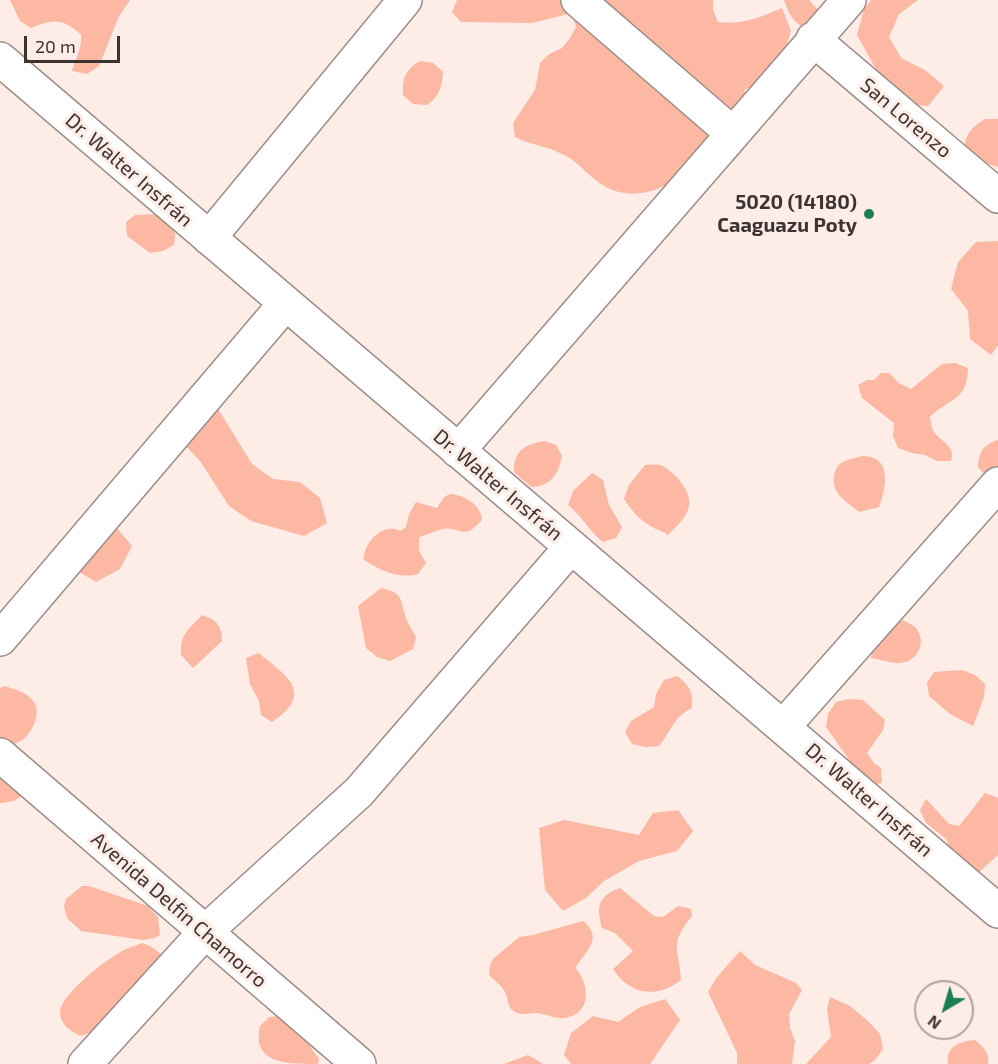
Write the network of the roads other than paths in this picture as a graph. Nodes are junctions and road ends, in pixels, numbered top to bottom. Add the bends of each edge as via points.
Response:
1 (405, 0) edge
2 (578, 0) edge
3 (849, 0) edge
4 (813, 39) junction
5 (0, 59) edge
6 (732, 134) junction
7 (998, 196) edge
8 (209, 238) junction
9 (285, 304) junction
10 (458, 451) junction
11 (998, 484) edge
12 (571, 547) junction
13 (0, 639) edge
14 (783, 727) junction
15 (0, 755) edge
16 (998, 911) edge
17 (205, 932) junction
18 (85, 1064) edge
19 (359, 1064) edge

1 - 8 street
2 - 6 street
3 - 4 street
4 - 6 street
4 - 7 street, San Lorenzo
5 - 8 street, Dr. Walter Insfrán
6 - 10 street
8 - 9 street, Dr. Walter Insfrán
9 - 10 street, Dr. Walter Insfrán
9 - 13 street
10 - 12 street, Dr. Walter Insfrán
11 - 14 street
12 - 14 street, Dr. Walter Insfrán
12 - 17 street via 359,792
14 - 16 street, Dr. Walter Insfrán
15 - 17 street, Avenida Delfin Chamorro
17 - 18 street
17 - 19 street, Avenida Delfin Chamorro

